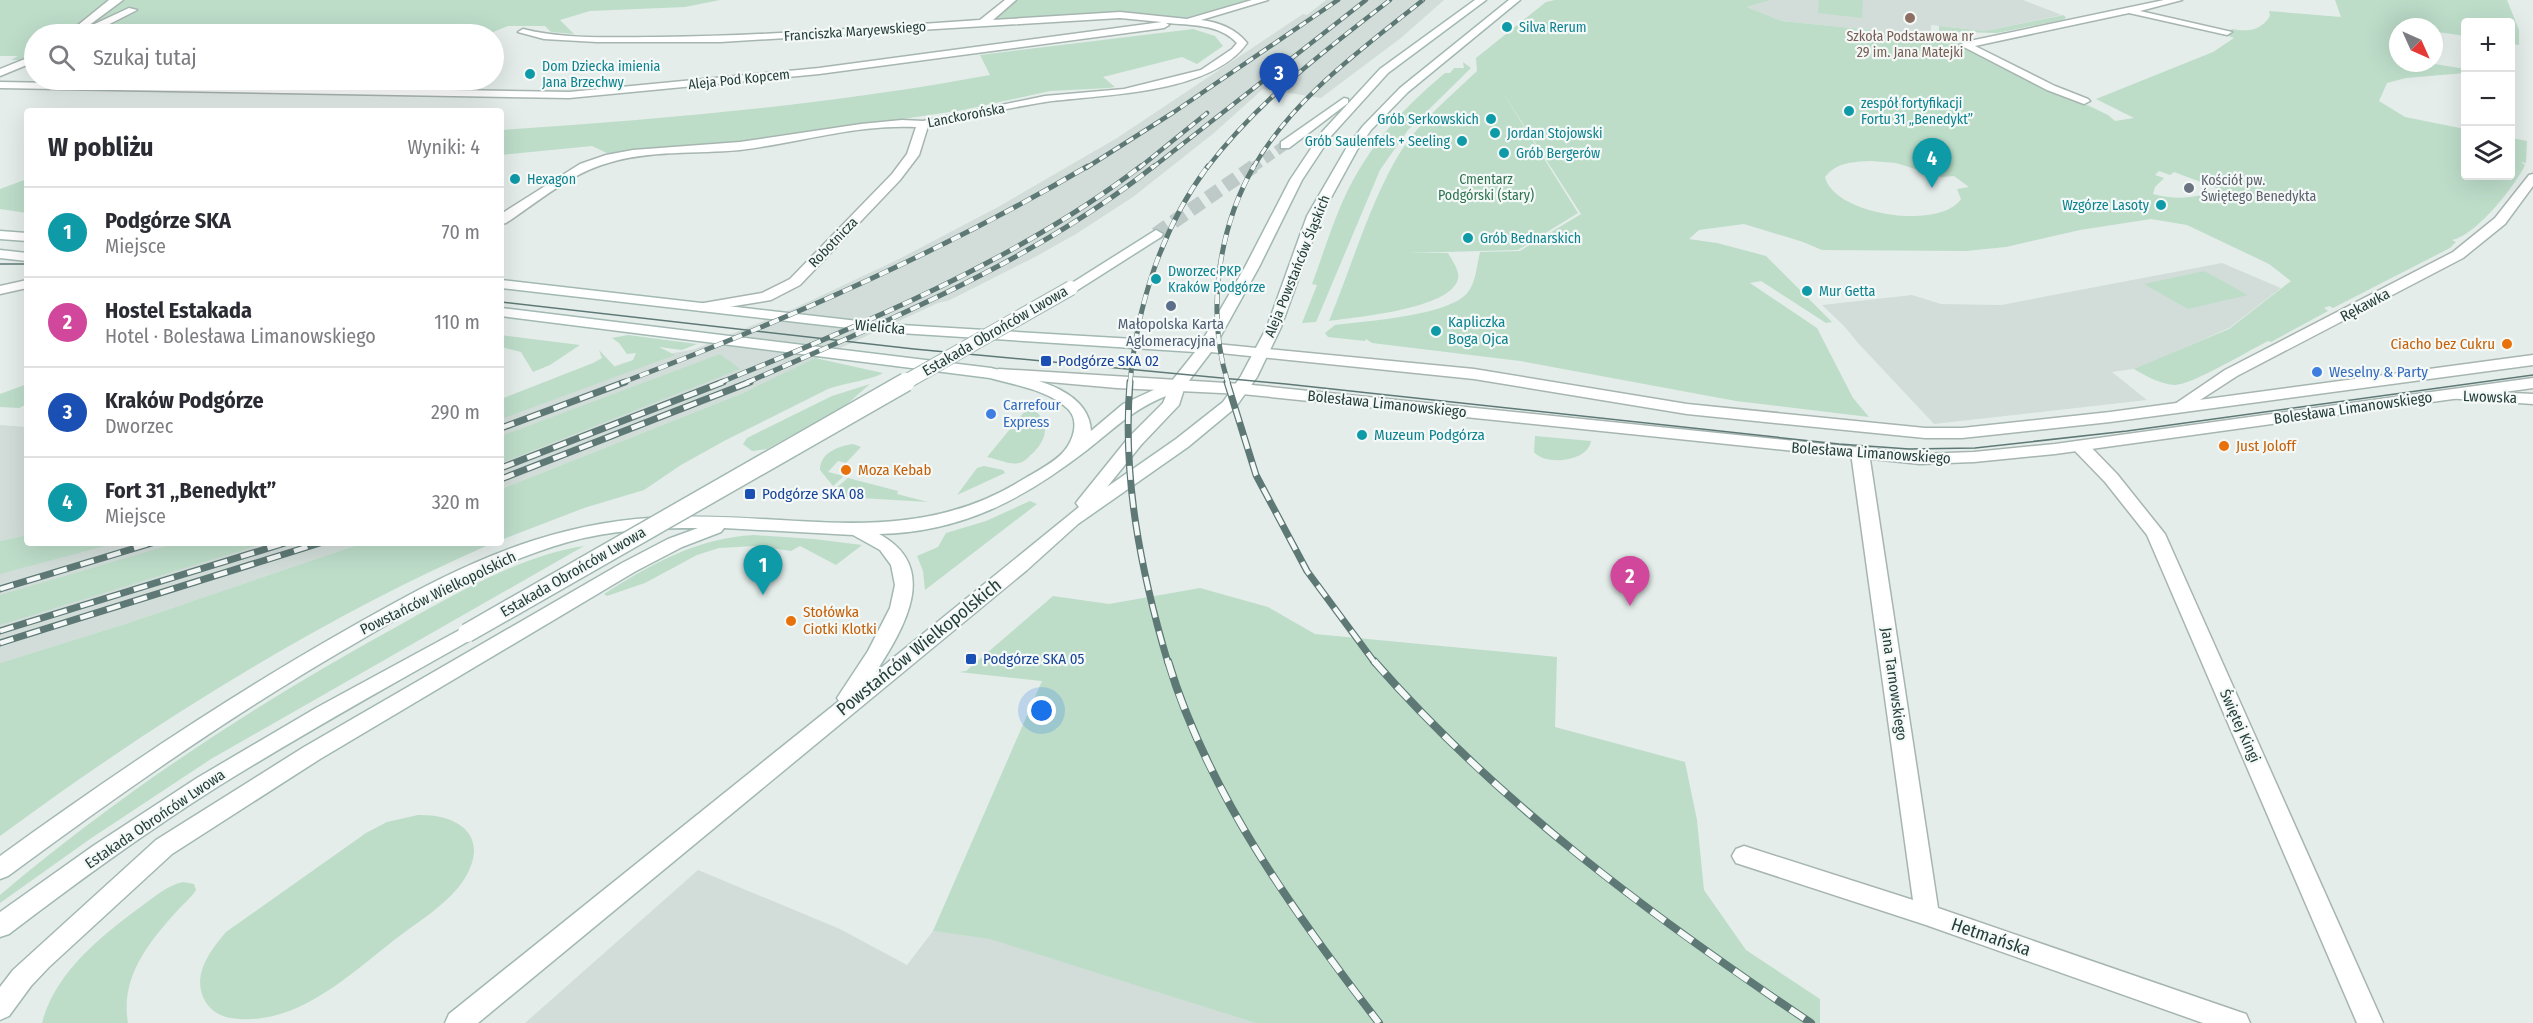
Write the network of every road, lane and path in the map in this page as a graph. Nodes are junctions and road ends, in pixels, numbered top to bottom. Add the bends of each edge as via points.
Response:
1 (118, 0) edge
2 (1011, 0) edge
3 (1263, 0) edge
4 (1480, 0) edge
5 (1515, 0) edge
6 (2177, 0) edge
7 (2187, 6) dead end
8 (132, 10) dead end
9 (2126, 10) junction
10 (2193, 16) dead end
11 (1188, 21) junction
12 (983, 23) junction
13 (85, 24) edge
14 (103, 24) edge
15 (2200, 26) junction
16 (523, 32) dead end
17 (2227, 32) dead end
18 (24, 62) edge
19 (1384, 71) junction
20 (0, 73) edge
21 (0, 85) edge
22 (24, 85) edge
23 (284, 90) edge
24 (2084, 102) dead end
25 (923, 124) junction
26 (1285, 145) tunnel mouth
27 (2533, 178) edge
28 (504, 218) edge
29 (1156, 234) tunnel mouth
30 (0, 235) edge
31 (24, 237) edge
32 (0, 254) edge
33 (24, 257) edge
34 (504, 284) edge
35 (24, 285) edge
36 (0, 290) edge
37 (703, 307) junction
38 (504, 312) edge
39 (1206, 348) junction
40 (1261, 352) junction
41 (2530, 362) edge
42 (991, 373) junction
43 (2533, 383) edge
44 (1177, 385) junction
45 (1242, 389) junction
46 (2447, 395) junction
47 (2533, 399) edge
48 (2177, 408) junction
49 (2080, 446) junction
50 (1860, 453) junction
51 (1068, 456) junction
52 (1072, 520) junction
53 (741, 524) junction
54 (856, 530) junction
55 (839, 712) junction
56 (1744, 855) dead end
57 (0, 868) edge
58 (1927, 915) junction
59 (0, 926) edge
60 (0, 1008) edge
61 (458, 1023) edge
62 (2237, 1023) edge
63 (2370, 1023) edge

1 - 13 street
2 - 12 street
3 - 11 street
4 - 19 street
5 - 40 street, Aleja Powstańców Śląskich via 1404,90 1351,150 1314,216 1274,327
6 - 7 street
6 - 9 street
8 - 14 street
9 - 15 street
9 - 24 street via 1965,45
10 - 15 street
11 - 12 street, Franciszka Maryewskiego via 1120,15
11 - 23 street, Aleja Pod Kopcem via 830,70 569,95
11 - 25 street, Lanckorońska via 1225,30 1240,39 1241,45 1193,76 1124,92 1045,99
12 - 16 street, Franciszka Maryewskiego via 654,41
15 - 17 street
18 - 20 street
19 - 26 street
19 - 39 street via 1314,149
21 - 22 street, Aleja Pod Kopcem
25 - 28 street, Lanckorońska via 902,123 740,146 633,154 584,167
25 - 37 street, Robotnicza via 913,155 900,172 795,282 766,297
27 - 48 street, Rękawka via 2500,221 2458,255 2231,373
29 - 59 street, Estakada Obrońców Lwowa, bridge via 1071,288 275,741 117,843
30 - 31 street
32 - 33 street
34 - 37 street, Wielicka
35 - 36 street
37 - 39 street, Wielicka via 884,328
38 - 42 street, Wielicka
39 - 40 street, Wielicka
39 - 44 street, Powstańców Wielkopolskich
40 - 45 street, Aleja Powstańców Śląskich
40 - 48 street, Bolesława Limanowskiego via 1474,374 1687,409 1925,433 1962,433
41 - 48 street, Bolesława Limanowskiego
42 - 44 street, Wielicka
42 - 51 street, Powstańców Wielkopolskich via 1049,391 1074,405 1084,429
43 - 46 street, Bolesława Limanowskiego
44 - 45 street, Wielicka
44 - 51 street, Powstańców Wielkopolskich via 1129,407
44 - 52 street, Powstańców Wielkopolskich via 1172,405 1135,441
45 - 50 street, Bolesława Limanowskiego
45 - 52 street, Powstańców Wielkopolskich via 1229,405 1182,443
46 - 47 street, Lwowska
46 - 49 street, Bolesława Limanowskiego
49 - 50 street, Bolesława Limanowskiego via 1962,459
49 - 63 street, Świętej Kingi via 2156,534
50 - 58 street, Jana Tarnowskiego
51 - 54 street, Powstańców Wielkopolskich via 1028,486 984,508 914,526
52 - 55 street, Powstańców Wielkopolskich
53 - 54 street, Powstańców Wielkopolskich
53 - 57 street, Powstańców Wielkopolskich via 672,522 586,532 540,545 470,574 324,651 220,715
53 - 60 street via 694,535 629,567 164,847 40,959
54 - 55 street via 891,549 906,582 894,624
55 - 61 street, Powstańców Wielkopolskich
56 - 58 street, Hetmańska
58 - 62 street, Hetmańska

